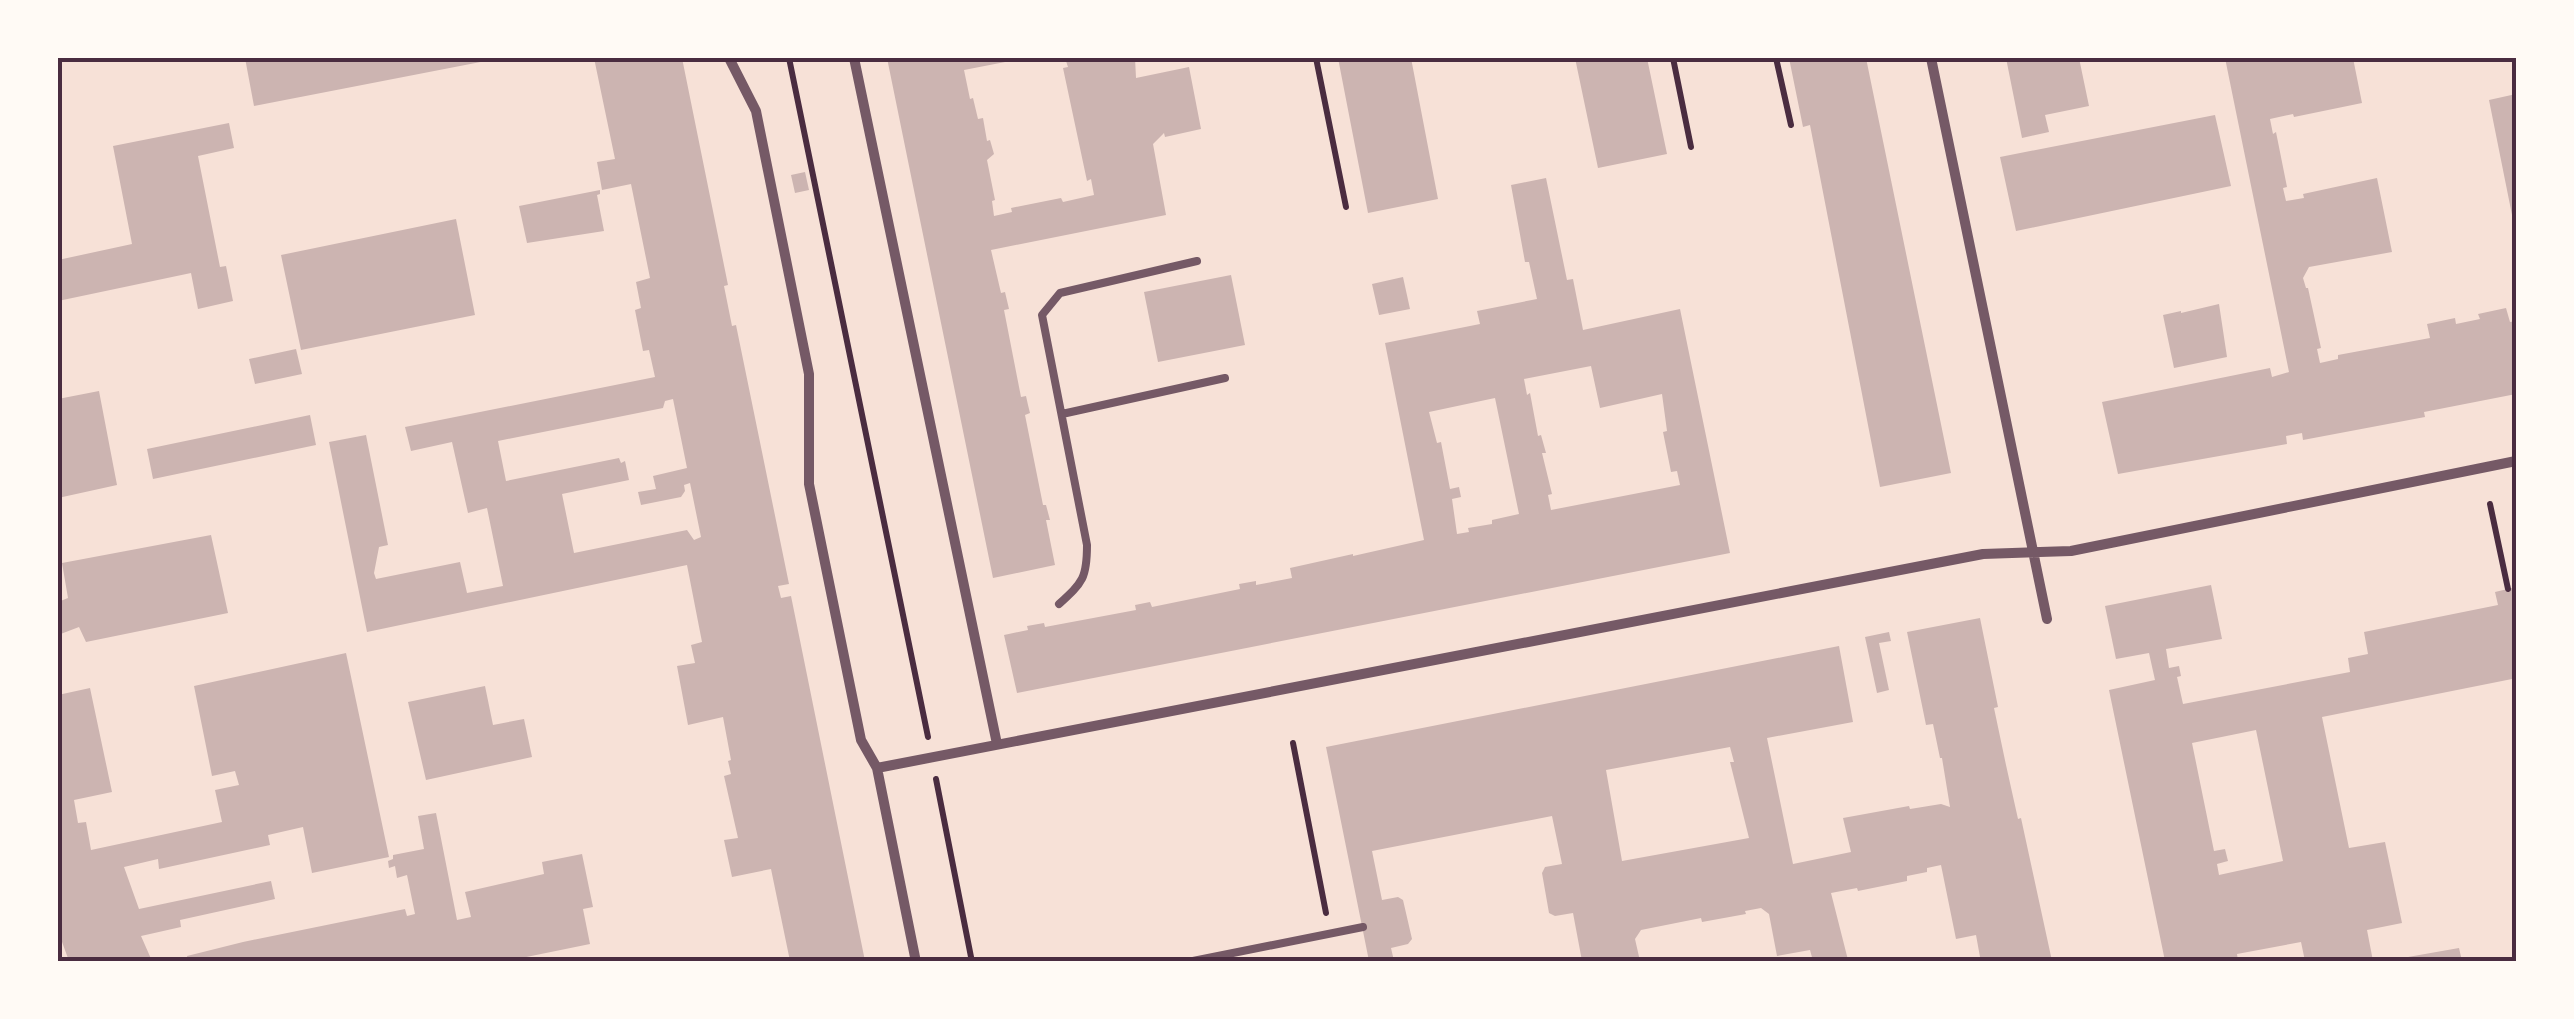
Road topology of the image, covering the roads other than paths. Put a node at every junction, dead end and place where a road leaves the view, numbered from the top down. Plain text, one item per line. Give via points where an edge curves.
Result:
1 (729, 58) edge
2 (854, 58) edge
3 (1931, 58) edge
4 (1197, 262) dead end
5 (1225, 378) dead end
6 (1062, 414) junction
7 (2516, 461) edge
8 (2032, 552) junction
9 (1059, 604) dead end
10 (2047, 619) dead end
11 (997, 744) junction
12 (877, 768) junction
13 (1363, 927) dead end
14 (916, 962) edge
15 (1188, 962) edge

1 - 12 street via 760,130 810,374 809,484 863,746
2 - 11 street
3 - 8 street
4 - 6 lane via 1060,293 1042,315
5 - 6 lane
6 - 9 lane via 1088,545 1087,570
7 - 8 street via 2070,552
8 - 10 street
8 - 11 street via 1983,554
11 - 12 street
12 - 14 street
13 - 15 lane

